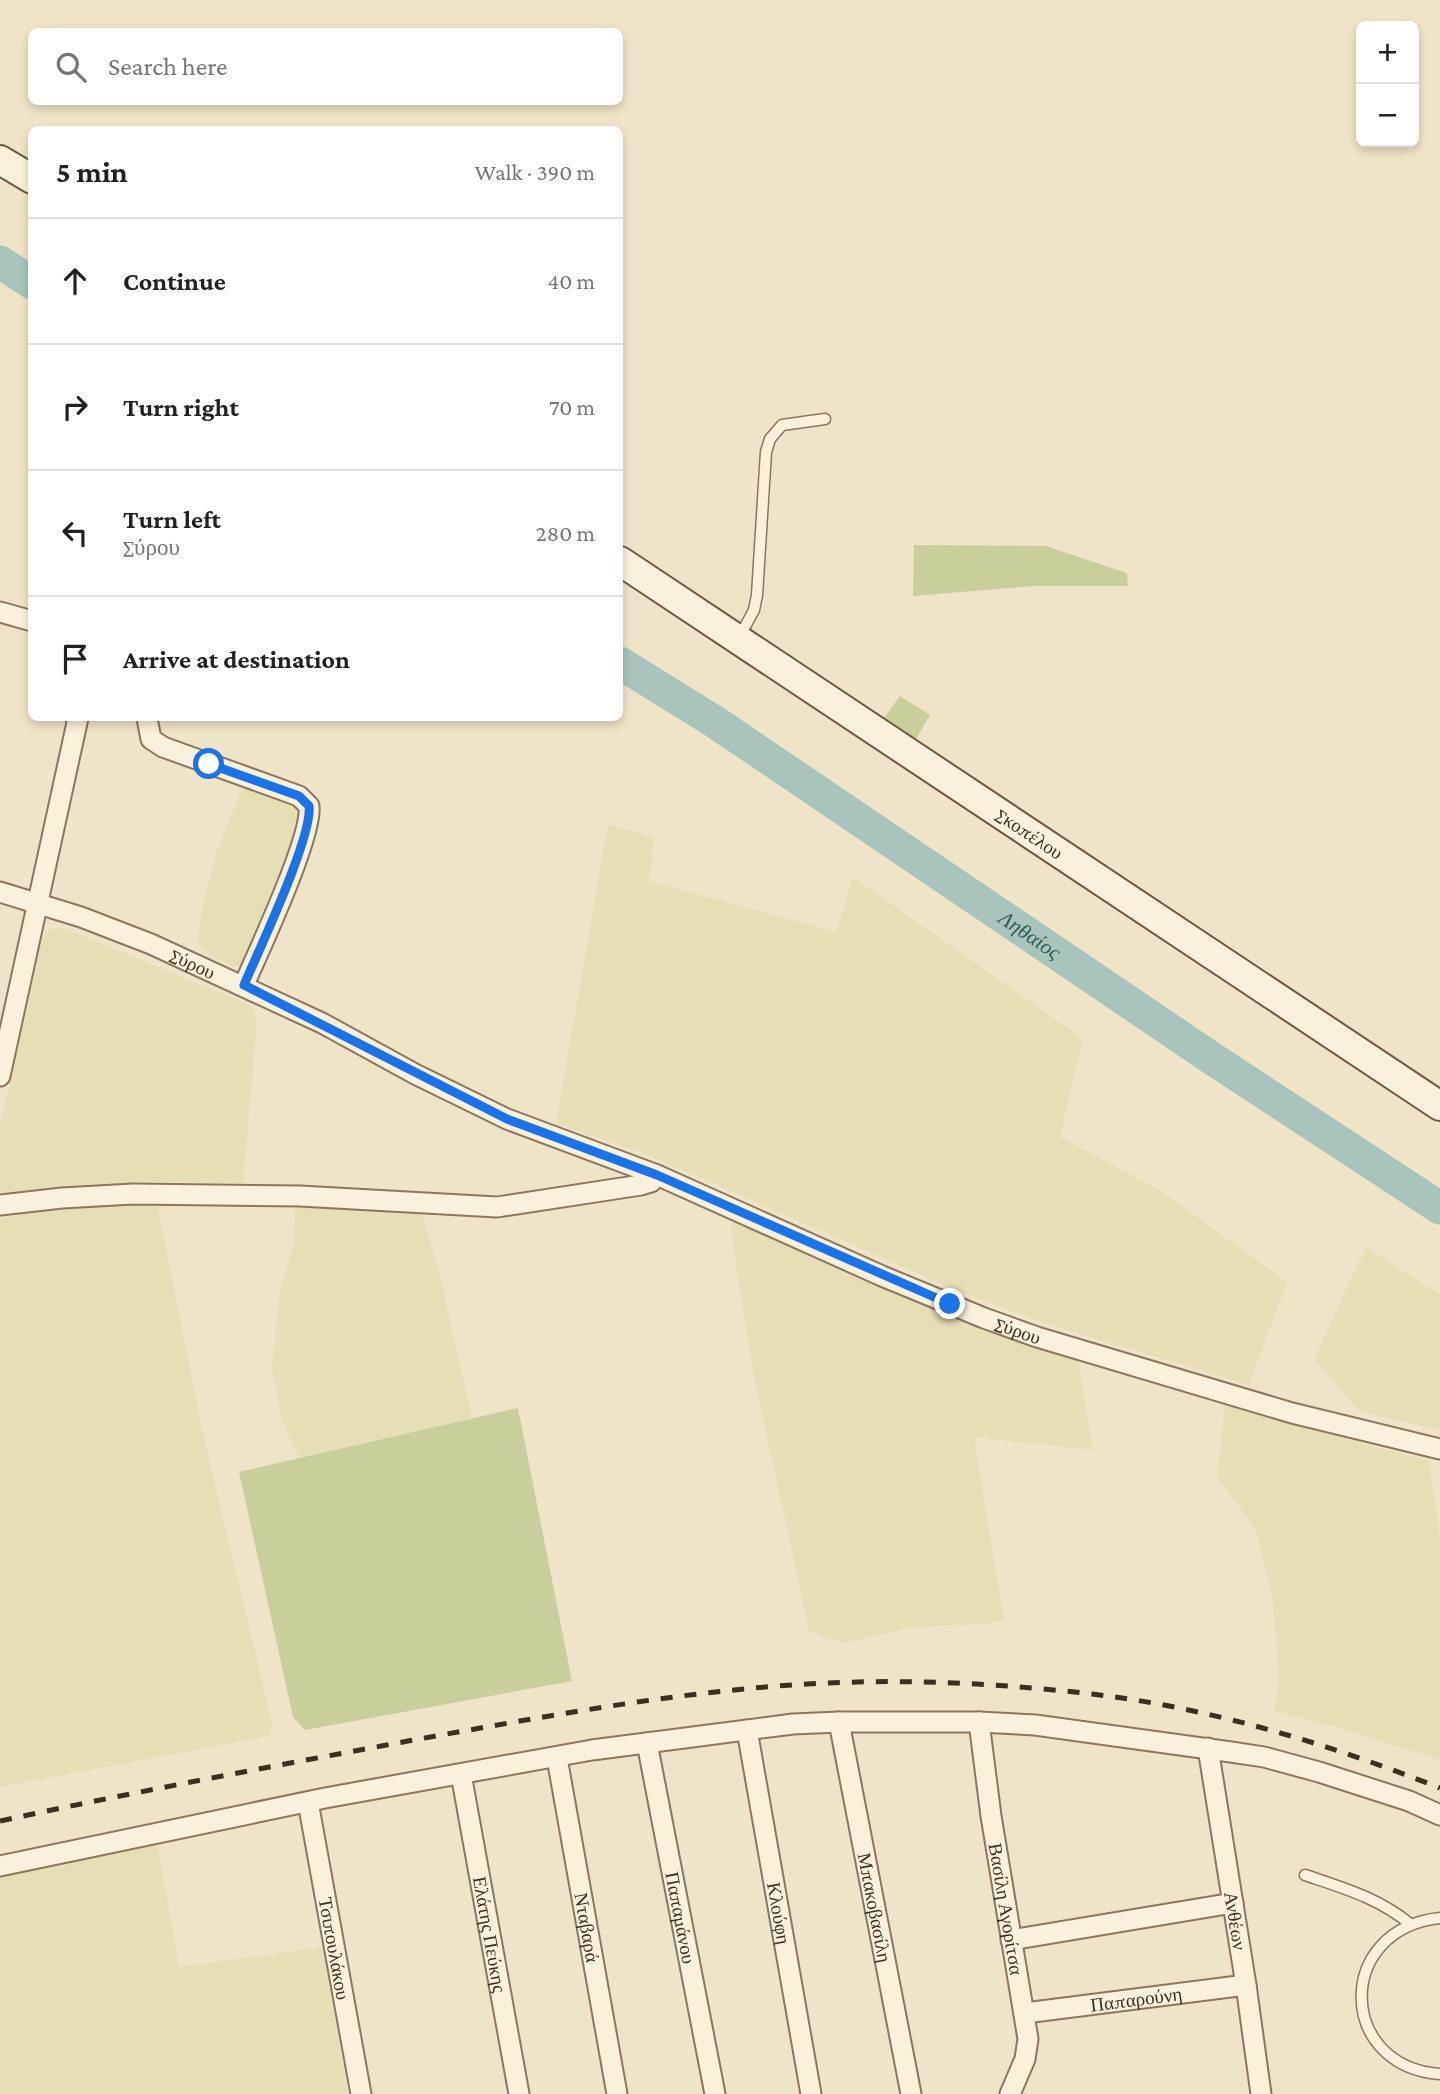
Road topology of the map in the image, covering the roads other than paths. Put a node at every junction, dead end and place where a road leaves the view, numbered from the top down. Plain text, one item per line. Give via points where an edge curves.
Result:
1 (0, 160) edge
2 (28, 177) edge
3 (825, 419) dead end
4 (623, 563) edge
5 (0, 612) edge
6 (28, 620) edge
7 (737, 639) junction
8 (77, 721) edge
9 (148, 721) edge
10 (0, 892) edge
11 (38, 903) junction
12 (244, 985) junction
13 (0, 1076) edge
14 (1440, 1106) edge
15 (657, 1175) junction
16 (0, 1205) edge
17 (1440, 1449) edge
18 (839, 1722) junction
19 (979, 1722) junction
20 (747, 1730) junction
21 (647, 1743) junction
22 (1208, 1748) junction
23 (557, 1758) junction
24 (461, 1774) junction
25 (308, 1802) junction
26 (1440, 1815) edge
27 (0, 1866) edge
28 (1305, 1875) dead end
29 (1233, 1903) junction
30 (1440, 1918) edge
31 (1410, 1924) junction
32 (1012, 1940) junction
33 (1246, 1985) junction
34 (1025, 2012) junction
35 (1440, 2074) edge
36 (361, 2094) edge
37 (519, 2094) edge
38 (617, 2094) edge
39 (715, 2094) edge
40 (811, 2094) edge
41 (911, 2094) edge
42 (1010, 2094) edge
43 (1261, 2094) edge

1 - 2 main road
3 - 7 lane via 782,425 769,439 757,595
4 - 7 main road, Σκοπέλου
5 - 6 street
7 - 14 main road, Σκοπέλου
8 - 11 street
9 - 12 street via 151,739 163,747 299,796 309,806 299,849
10 - 11 street, Σύρου
11 - 12 street, Σύρου via 114,929
11 - 13 street
12 - 15 street, Σύρου via 497,1114
15 - 16 street via 640,1185 496,1206 300,1196 133,1194
15 - 17 street, Σύρου via 984,1318 1292,1413
18 - 19 street
18 - 20 street
18 - 41 street, Μπακοβασίλη
19 - 22 street
19 - 32 street, Βασίλη Αγορίτσα
20 - 21 street
20 - 40 street, Κλούφη
21 - 23 street
21 - 39 street, Παπαμάνου
22 - 26 street via 1320,1772
22 - 29 street, Ανθέων
23 - 24 street
23 - 38 street, Νταβαρά
24 - 25 street
24 - 37 street, Ελάτης Πεύκης
25 - 27 street
25 - 36 street, Τσιπουλάκου
28 - 31 lane via 1374,1899
29 - 32 street
29 - 33 street, Ανθέων
30 - 31 lane
31 - 35 lane via 1392,1933 1375,1952 1364,1974 1361,2000 1366,2024 1378,2046 1397,2062
32 - 34 street, Βασίλη Αγορίτσα
33 - 34 street, Παπαρούνη
33 - 43 street, Ανθέων
34 - 42 street, Βασίλη Αγορίτσα via 1025,2059

